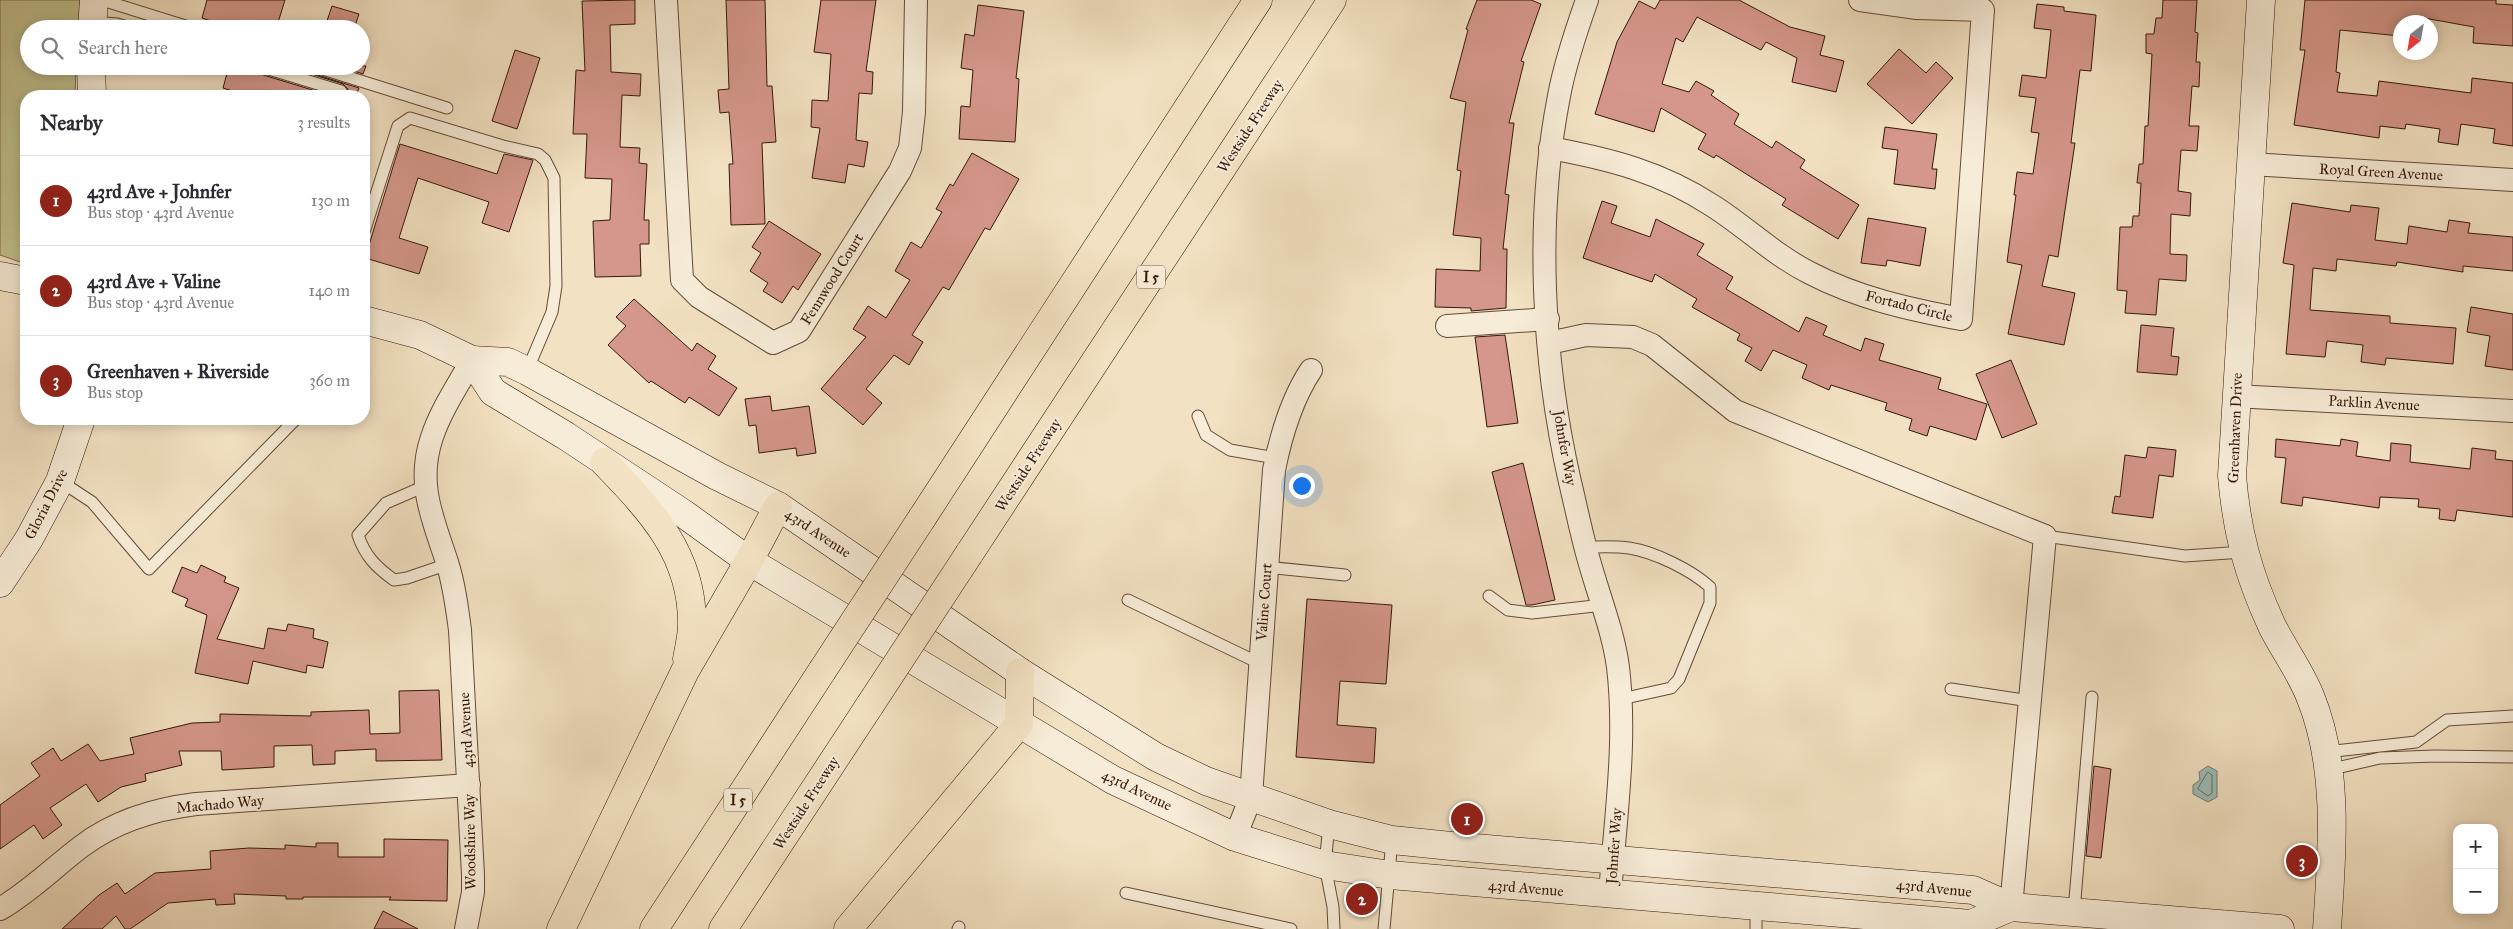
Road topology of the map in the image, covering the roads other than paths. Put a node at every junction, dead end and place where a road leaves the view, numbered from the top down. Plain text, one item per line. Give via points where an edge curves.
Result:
1 (666, 0) edge
2 (916, 0) edge
3 (1258, 0) edge
4 (1332, 0) edge
5 (1587, 0) edge
6 (1860, 0) edge
7 (2261, 0) edge
8 (95, 13) edge
9 (109, 20) edge
10 (139, 20) edge
11 (91, 75) edge
12 (289, 75) edge
13 (342, 75) edge
14 (92, 90) edge
15 (338, 90) edge
16 (447, 108) dead end
17 (1550, 148) junction
18 (2250, 164) junction
19 (2513, 180) edge
20 (370, 209) edge
21 (0, 276) edge
22 (20, 280) edge
23 (1548, 319) junction
24 (370, 322) edge
25 (1447, 326) dead end
26 (1550, 342) junction
27 (472, 360) junction
28 (1311, 370) dead end
29 (527, 371) junction
30 (2236, 396) junction
31 (2513, 411) edge
32 (1198, 416) dead end
33 (79, 425) edge
34 (290, 425) edge
35 (1276, 458) junction
36 (604, 462) junction
37 (60, 481) junction
38 (425, 486) junction
39 (778, 506) junction
40 (2045, 536) junction
41 (1586, 547) junction
42 (2243, 552) junction
43 (749, 561) junction
44 (448, 564) junction
45 (1266, 567) junction
46 (1345, 575) dead end
47 (0, 583) edge
48 (1489, 596) dead end
49 (1128, 600) dead end
50 (1603, 605) junction
51 (1259, 662) junction
52 (685, 672) junction
53 (1020, 672) junction
54 (1951, 689) dead end
55 (2092, 697) dead end
56 (1621, 699) junction
57 (2030, 701) junction
58 (2513, 716) edge
59 (1019, 724) junction
60 (2513, 757) edge
61 (2327, 761) junction
62 (469, 785) junction
63 (1251, 797) junction
64 (1329, 824) junction
65 (1235, 837) junction
66 (1392, 840) junction
67 (1613, 859) junction
68 (1325, 865) junction
69 (1390, 875) junction
70 (1126, 893) dead end
71 (1610, 895) junction
72 (0, 909) edge
73 (2074, 911) junction
74 (1756, 918) edge
75 (2009, 918) edge
76 (466, 929) edge
77 (561, 929) edge
78 (654, 929) edge
79 (723, 929) edge
80 (848, 929) edge
81 (1291, 929) edge
82 (1334, 929) edge
83 (1384, 929) edge
84 (2280, 929) edge
85 (2327, 929) edge

1 - 2 street, Fennwood Court via 682,280 699,297 773,343 800,331 900,171 910,148 914,112
3 - 78 highway, I 5, bridge
4 - 79 highway, Westside Freeway / I 5, bridge
5 - 17 street, Johnfer Way via 1559,95
6 - 17 street, Fortado Circle via 1917,8 1983,10 1961,319 1882,303 1845,290 1774,252 1714,206 1684,188 1647,171 1608,159
7 - 18 main road, Greenhaven Drive
8 - 9 lane
8 - 10 lane
11 - 14 main road
12 - 15 lane
13 - 16 lane
17 - 23 street, Johnfer Way via 1545,238
18 - 19 street, Royal Green Avenue
18 - 30 main road, Greenhaven Drive
20 - 29 lane via 398,126 410,118 538,154 545,160 554,178 556,286 552,312
21 - 22 main road
23 - 25 street
23 - 26 street, Johnfer Way
24 - 27 main road, 43rd Avenue via 420,335
26 - 40 street via 1586,335 1633,337 1652,345 1735,411
26 - 41 street, Johnfer Way via 1569,479
27 - 29 main road, 43rd Avenue via 508,362
27 - 36 main road, 43rd Avenue via 493,392
27 - 38 street, 43rd Avenue via 440,416 431,439
28 - 35 street, Valine Court via 1291,408
29 - 39 main road, 43rd Avenue
30 - 31 street, Parklin Avenue
30 - 42 main road, Greenhaven Drive via 2232,476
32 - 35 lane via 1206,435 1230,450
33 - 37 main road, Gloria Drive
34 - 37 lane via 149,569 92,502
35 - 45 street, Valine Court
36 - 43 main road, 43rd Avenue
36 - 52 highway via 668,534 686,578 692,625
37 - 47 main road, Gloria Drive via 29,540
38 - 44 street, 43rd Avenue via 429,509
38 - 44 lane via 386,503 358,535 363,549 376,567 394,580
39 - 43 highway
39 - 53 main road, 43rd Avenue
40 - 42 lane via 2185,556
40 - 57 street
41 - 50 street, Johnfer Way
41 - 56 lane via 1641,551 1695,574 1710,588 1710,603 1679,679 1671,688
42 - 61 main road, Greenhaven Drive via 2273,628 2310,697
43 - 52 highway
43 - 59 main road, 43rd Avenue
44 - 62 street, 43rd Avenue via 460,630
45 - 46 lane
45 - 51 street, Valine Court
48 - 50 lane via 1508,610 1532,613
49 - 51 lane
50 - 56 street, Johnfer Way via 1617,664
51 - 63 street, Valine Court
52 - 77 highway
53 - 59 highway
53 - 63 main road, 43rd Avenue via 1156,757 1206,781
54 - 57 lane
55 - 73 lane
56 - 67 street, Johnfer Way via 1623,742
57 - 75 street
58 - 61 lane via 2448,720 2416,742
59 - 65 main road, 43rd Avenue via 1114,780
59 - 80 highway
60 - 61 lane via 2435,756
61 - 85 main road, Greenhaven Drive via 2333,837
62 - 72 street, Machado Way via 173,807 140,816 83,845 48,876
62 - 76 street, Woodshire Way via 473,875
63 - 64 main road, 43rd Avenue
63 - 65 street, Valine Court
64 - 66 main road, 43rd Avenue
64 - 68 lane
65 - 68 main road, 43rd Avenue
66 - 67 main road, 43rd Avenue
66 - 69 lane
67 - 71 street, Johnfer Way
67 - 75 main road, 43rd Avenue via 1973,890
68 - 69 main road, 43rd Avenue
68 - 82 lane
69 - 71 main road, 43rd Avenue
69 - 83 lane
70 - 81 lane
71 - 74 main road, 43rd Avenue
73 - 75 main road
73 - 84 main road
74 - 75 main road, 43rd Avenue via 1971,924

